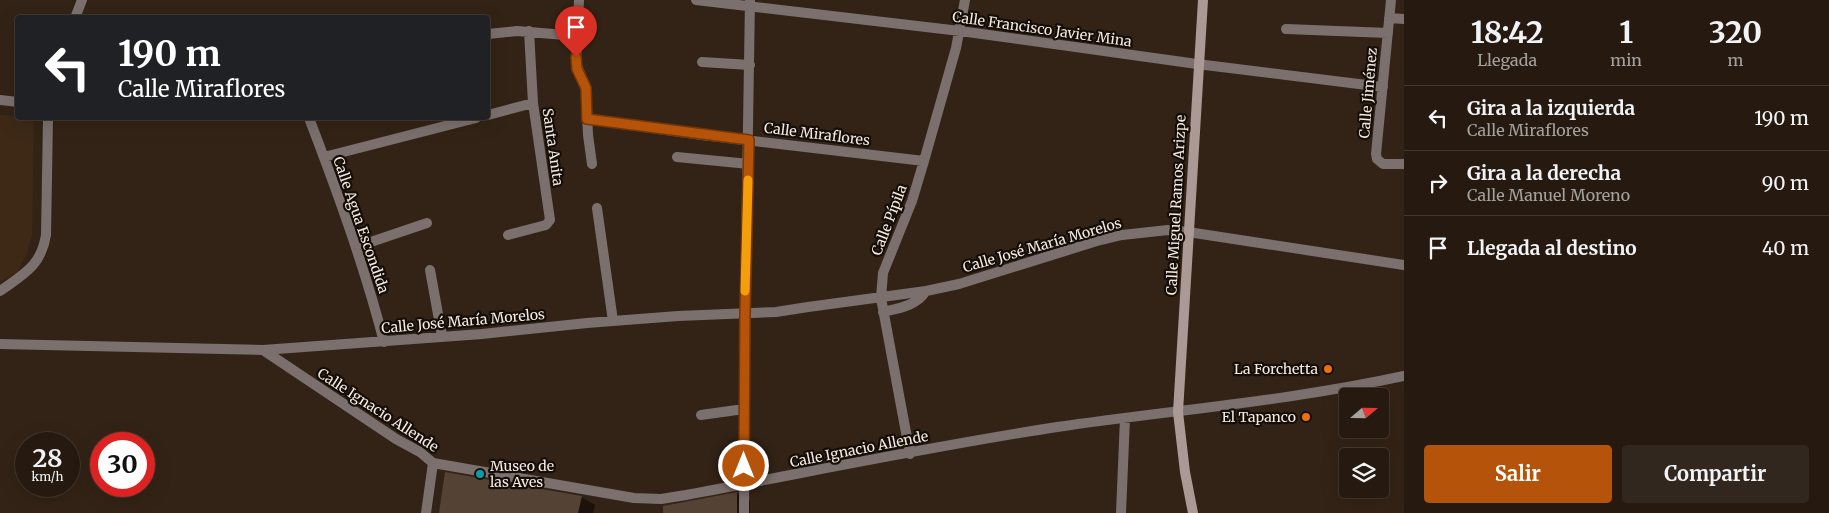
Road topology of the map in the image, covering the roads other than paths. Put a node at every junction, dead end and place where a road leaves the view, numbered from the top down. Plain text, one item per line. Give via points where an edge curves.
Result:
1 (82, 0) edge
2 (579, 0) edge
3 (696, 0) edge
4 (966, 0) edge
5 (1202, 0) edge
6 (1391, 0) edge
7 (750, 3) edge
8 (77, 15) edge
9 (1389, 18) junction
10 (1404, 19) edge
11 (1286, 29) dead end
12 (529, 31) junction
13 (960, 31) junction
14 (1388, 33) junction
15 (490, 34) edge
16 (577, 36) junction
17 (702, 62) dead end
18 (1198, 64) junction
19 (750, 65) junction
20 (1383, 87) junction
21 (0, 100) edge
22 (15, 102) edge
23 (533, 103) junction
24 (490, 114) edge
25 (587, 119) junction
26 (48, 120) edge
27 (310, 120) edge
28 (468, 120) edge
29 (749, 140) junction
30 (324, 156) junction
31 (677, 158) dead end
32 (924, 161) junction
33 (592, 164) dead end
34 (749, 164) junction
35 (1404, 164) edge
36 (597, 208) dead end
37 (427, 222) dead end
38 (1188, 232) junction
39 (508, 235) dead end
40 (356, 247) junction
41 (1404, 265) edge
42 (430, 270) dead end
43 (0, 290) edge
44 (926, 291) junction
45 (880, 298) junction
46 (883, 312) junction
47 (745, 314) junction
48 (613, 321) junction
49 (442, 336) junction
50 (384, 342) junction
51 (0, 344) edge
52 (263, 350) junction
53 (1404, 376) edge
54 (744, 409) junction
55 (1178, 412) junction
56 (701, 415) dead end
57 (1125, 418) junction
58 (910, 454) junction
59 (433, 463) junction
60 (744, 484) junction
61 (426, 513) edge
62 (744, 513) edge
63 (1121, 513) edge
64 (1194, 513) edge

1 - 8 street
2 - 16 street
3 - 7 street, Calle Francisco Javier Mina
4 - 13 street, Calle Pípila
5 - 18 street, Calle Miguel Ramos Arizpe
6 - 9 street, Calle Jiménez
7 - 13 street, Calle Francisco Javier Mina
7 - 19 street
9 - 10 street
9 - 14 street, Calle Jiménez
11 - 14 street
12 - 15 street
12 - 16 street
12 - 23 street, Santa Anita
13 - 18 street, Calle Francisco Javier Mina
13 - 32 street, Calle Pípila
14 - 20 street, Calle Jiménez
16 - 25 street via 576,63 586,88
17 - 19 street
18 - 20 street, Calle Francisco Javier Mina
18 - 38 street, Calle Miguel Ramos Arizpe
19 - 29 street
20 - 35 street, Calle Jiménez via 1376,154 1384,164
21 - 22 street
23 - 24 street
23 - 39 street, Santa Anita via 550,220 546,225
25 - 29 street, Calle Miraflores
25 - 33 street
26 - 43 street via 44,247 28,271
27 - 30 street, Calle Agua Escondida
28 - 30 street
29 - 32 street, Calle Miraflores
29 - 34 street
30 - 40 street, Calle Agua Escondida
31 - 34 street
32 - 45 street, Calle Pípila via 883,273
34 - 47 street
36 - 48 street
37 - 40 street
38 - 41 street, Calle José María Morelos
38 - 44 street, Calle José María Morelos via 1168,230 1122,235
38 - 55 street, Calle Miguel Ramos Arizpe
40 - 50 street, Calle Agua Escondida
42 - 49 street
44 - 45 street, Calle José María Morelos
44 - 46 street, Calle José María Morelos via 921,300
45 - 46 street, Calle Pípila
45 - 47 street, Calle José María Morelos
46 - 58 street, Calle Pípila
47 - 48 street, Calle José María Morelos
47 - 54 street
48 - 49 street, Calle José María Morelos
49 - 50 street, Calle José María Morelos
50 - 52 street, Calle José María Morelos
51 - 52 street, Calle José María Morelos
52 - 59 street, Calle Ignacio Allende
53 - 55 street, Calle Ignacio Allende via 1307,395
54 - 56 street
54 - 60 street
55 - 57 street, Calle Ignacio Allende
55 - 64 street, Calle Miguel Ramos Arizpe
57 - 58 street, Calle Ignacio Allende
57 - 63 street
58 - 60 street, Calle Ignacio Allende
59 - 60 street, Calle Ignacio Allende via 634,498 673,498
59 - 61 street
60 - 62 street

